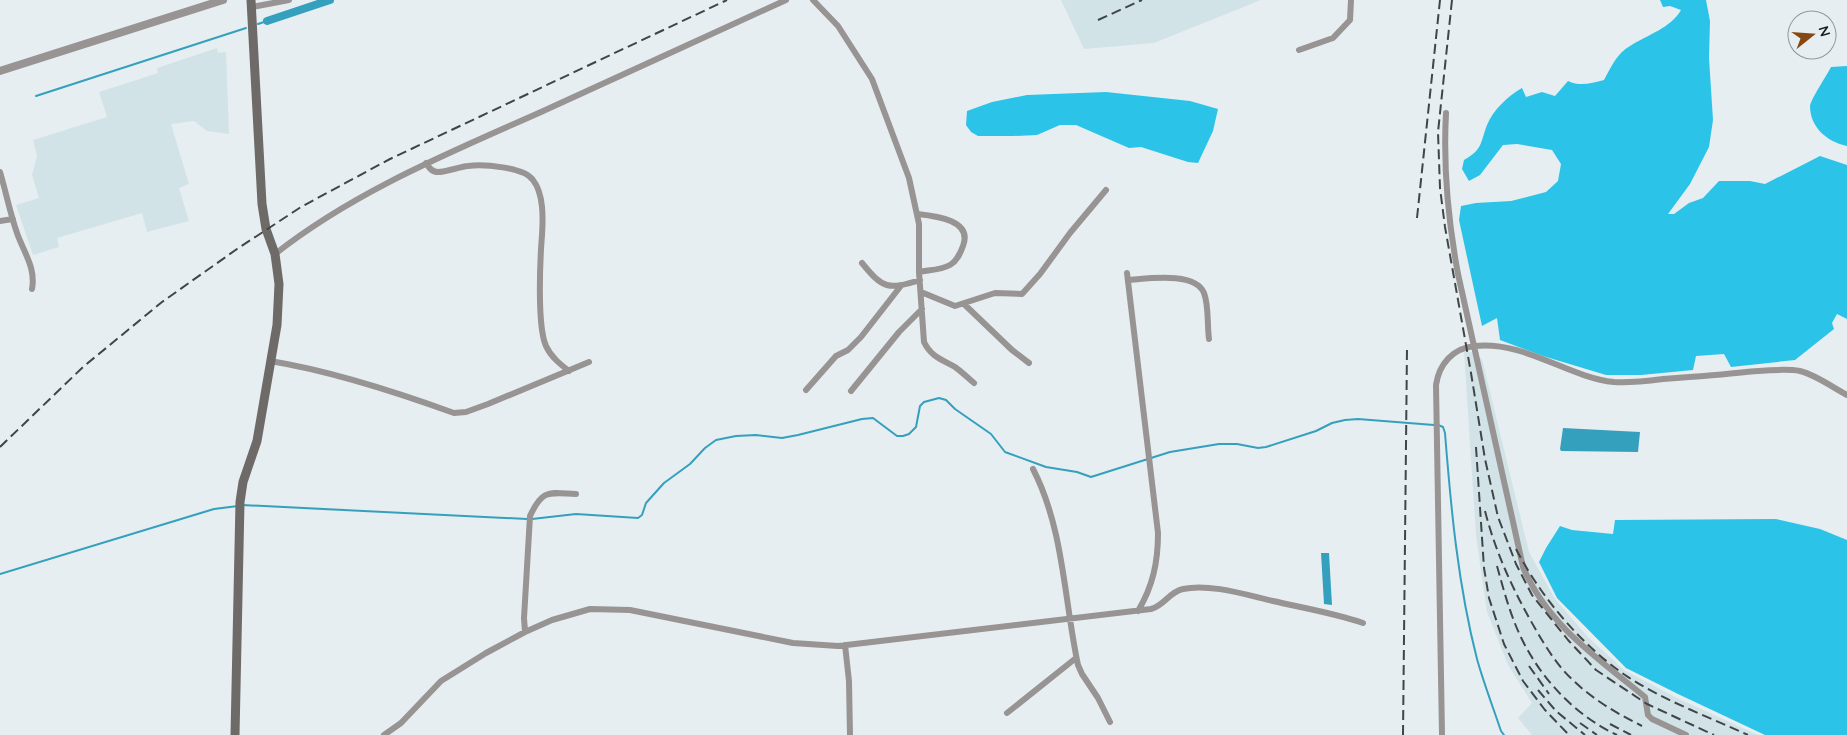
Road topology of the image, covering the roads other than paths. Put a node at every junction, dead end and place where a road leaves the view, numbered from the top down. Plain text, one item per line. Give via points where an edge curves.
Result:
1 (223, 0) edge
2 (289, 0) edge
3 (786, 0) edge
4 (813, 0) edge
5 (1351, 0) edge
6 (252, 4) edge
7 (1299, 50) dead end
8 (0, 71) edge
9 (1446, 113) dead end
10 (426, 164) junction
11 (0, 172) edge
12 (1106, 190) dead end
13 (917, 214) junction
14 (13, 219) junction
15 (0, 221) edge
16 (275, 254) junction
17 (862, 263) dead end
18 (919, 272) junction
19 (920, 280) junction
20 (900, 286) junction
21 (32, 290) dead end
22 (921, 292) junction
23 (964, 304) junction
24 (922, 309) junction
25 (1209, 339) dead end
26 (1475, 346) junction
27 (270, 361) junction
28 (589, 362) dead end
29 (1029, 363) dead end
30 (569, 371) junction
31 (974, 383) dead end
32 (806, 390) dead end
33 (851, 392) dead end
34 (1847, 395) edge
35 (1032, 469) dead end
36 (576, 494) dead end
37 (1138, 611) junction
38 (1070, 619) junction
39 (1363, 623) dead end
40 (525, 632) junction
41 (845, 645) junction
42 (1076, 658) junction
43 (1007, 713) dead end
44 (1110, 722) dead end
45 (235, 735) edge
46 (384, 735) edge
47 (850, 735) edge
48 (1442, 735) edge
49 (1686, 735) edge

1 - 8 street
2 - 6 street
3 - 10 street
4 - 13 street via 838,26 872,79 909,178
5 - 7 street via 1350,20 1333,38
6 - 16 main road via 262,204
9 - 26 street via 1445,158 1450,226
10 - 16 street via 324,218
10 - 30 street via 438,172 471,165 500,168 524,172 534,180 542,216 541,308 544,338 554,357
11 - 14 street
12 - 23 street via 1022,294 995,294
13 - 18 street
13 - 18 street via 957,224 966,239 957,259 951,264
14 - 15 street
14 - 21 street via 30,262 34,279
16 - 27 main road via 279,284 277,325
17 - 20 street via 882,283 889,287
18 - 19 street
19 - 20 street
19 - 22 street
20 - 32 street via 861,337 836,356
22 - 23 street via 955,306
22 - 24 street
23 - 29 street
24 - 31 street via 924,342 928,349
24 - 33 street via 899,332
25 - 37 street via 1206,304 1203,291 1197,284 1177,278 1127,277 1158,533 1158,556 1147,595
26 - 34 street via 1520,351 1612,382 1791,370 1808,374
26 - 48 street via 1453,354 1441,367 1436,385
26 - 49 street via 1521,559 1529,581 1563,627 1585,650 1645,697 1648,715 1652,719
27 - 30 street via 319,371 454,414 488,404
27 - 45 main road via 257,441 243,482 240,505
28 - 30 street
35 - 38 street via 1056,539
36 - 40 street via 546,493 534,506 530,519
37 - 38 street
37 - 39 street via 1160,606 1169,595 1184,588 1222,589
38 - 41 street
38 - 42 street
40 - 41 street via 590,609 630,610 793,643
40 - 46 street via 441,681 401,723
41 - 47 street
42 - 43 street
42 - 44 street

